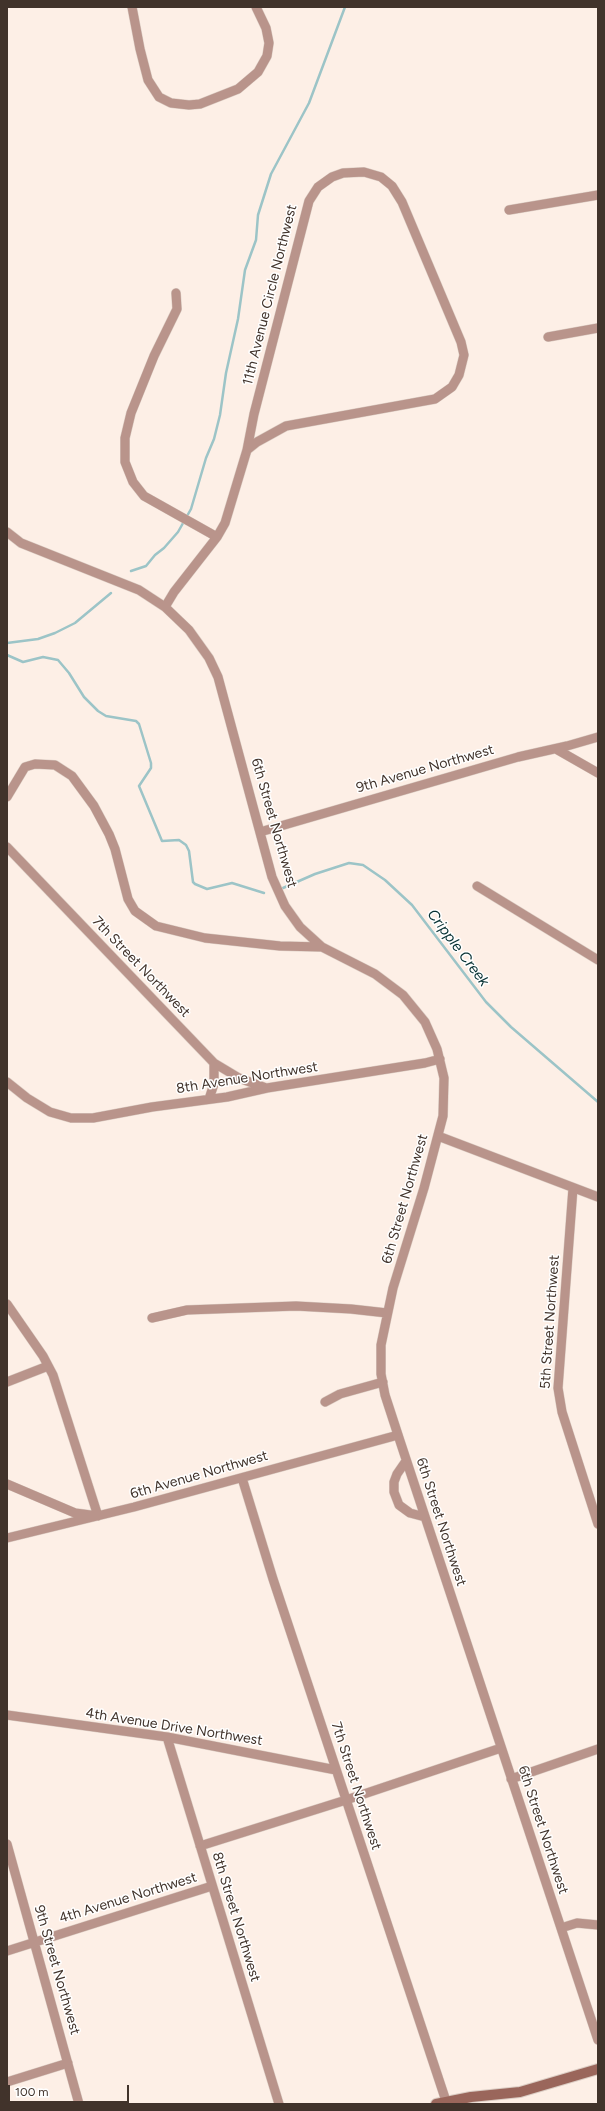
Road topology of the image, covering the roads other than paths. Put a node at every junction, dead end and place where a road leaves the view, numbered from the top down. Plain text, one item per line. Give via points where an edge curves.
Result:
1 (132, 7) edge
2 (256, 7) edge
3 (598, 195) edge
4 (509, 210) dead end
5 (176, 293) dead end
6 (598, 328) edge
7 (548, 337) dead end
8 (248, 450) junction
9 (7, 532) edge
10 (217, 537) junction
11 (165, 607) junction
12 (598, 737) edge
13 (556, 749) junction
14 (598, 773) edge
15 (7, 797) edge
16 (260, 832) junction
17 (7, 847) edge
18 (477, 886) dead end
19 (322, 947) junction
20 (598, 960) edge
21 (440, 1059) junction
22 (214, 1063) junction
23 (7, 1082) edge
24 (267, 1088) junction
25 (209, 1099) junction
26 (438, 1136) junction
27 (572, 1188) junction
28 (598, 1197) edge
29 (7, 1304) edge
30 (387, 1313) junction
31 (152, 1318) dead end
32 (48, 1366) junction
33 (7, 1382) edge
34 (383, 1382) junction
35 (325, 1402) dead end
36 (398, 1435) junction
37 (406, 1461) junction
38 (242, 1478) junction
39 (7, 1484) edge
40 (98, 1516) junction
41 (425, 1517) junction
42 (598, 1524) edge
43 (7, 1538) edge
44 (7, 1715) edge
45 (167, 1737) junction
46 (501, 1748) junction
47 (598, 1750) edge
48 (336, 1770) junction
49 (511, 1779) junction
50 (346, 1800) junction
51 (7, 1844) edge
52 (200, 1846) junction
53 (212, 1886) junction
54 (598, 1925) edge
55 (561, 1928) junction
56 (35, 1943) junction
57 (7, 1951) edge
58 (598, 2040) edge
59 (68, 2063) junction
60 (598, 2069) edge
61 (7, 2082) edge
62 (441, 2103) edge
63 (79, 2104) edge
64 (279, 2104) edge

1 - 2 street via 142,61 150,84 160,96 171,103 189,105 200,104 238,89 258,72 267,56 269,43 266,28
3 - 4 street
5 - 10 street via 177,309 154,356 131,413 125,438 125,462 133,482 144,496
6 - 7 street
8 - 8 street, 11th Avenue Circle Northwest via 254,414 309,201 318,187 338,175 364,172 381,177 392,186 402,202 461,342 464,355 460,375 452,387 435,399 286,426 267,435
8 - 10 street, 11th Avenue Circle Northwest via 226,520
9 - 11 street, 6th Street Northwest via 21,544 139,590
10 - 11 street, 11th Avenue Circle Northwest
11 - 16 street, 6th Street Northwest via 197,641 218,677
12 - 13 street, 9th Avenue Northwest
13 - 14 street
13 - 16 street, 9th Avenue Northwest via 518,757
15 - 19 street via 25,767 35,764 55,765 72,776 94,806 109,834 128,899 135,911 156,926 205,938 280,946
16 - 19 street, 6th Street Northwest via 272,877 285,906 300,927
17 - 22 street, 7th Street Northwest
18 - 20 street
19 - 21 street, 6th Street Northwest via 375,974 403,995 425,1022
21 - 24 street, 8th Avenue Northwest
21 - 26 street, 6th Street Northwest via 444,1097
22 - 24 street, 7th Street Northwest via 239,1078
22 - 25 street via 214,1084
23 - 25 street, 8th Avenue Northwest via 40,1107 58,1115 76,1118 94,1118
24 - 25 street, 8th Avenue Northwest
26 - 27 street
26 - 30 street, 6th Street Northwest
27 - 28 street
27 - 42 street, 5th Street Northwest via 558,1388 562,1412
29 - 32 street
30 - 31 street via 296,1306 187,1310
30 - 34 street, 6th Street Northwest via 381,1345
32 - 33 street
32 - 40 street
34 - 35 street via 340,1394
34 - 36 street, 6th Street Northwest
36 - 37 street, 6th Street Northwest
36 - 38 street, 6th Avenue Northwest
37 - 41 street, 6th Street Northwest
37 - 41 street via 397,1474 394,1492 399,1505 410,1513
38 - 40 street, 6th Avenue Northwest
38 - 48 street, 7th Street Northwest
39 - 40 street via 75,1513
40 - 43 street, 6th Avenue Northwest
41 - 46 street, 6th Street Northwest
44 - 45 street, 4th Avenue Drive Northwest
45 - 48 street, 4th Avenue Drive Northwest
45 - 52 street, 8th Street Northwest
46 - 49 street, 6th Street Northwest
46 - 50 street
47 - 49 street
48 - 50 street, 7th Street Northwest
49 - 55 street, 6th Street Northwest
50 - 52 street
50 - 62 street, 7th Street Northwest
51 - 56 street, 9th Street Northwest
52 - 53 street, 8th Street Northwest
53 - 56 street, 4th Avenue Northwest
53 - 64 street, 8th Street Northwest
54 - 55 street via 577,1923
55 - 58 street, 6th Street Northwest
56 - 57 street, 4th Avenue Northwest
56 - 59 street, 9th Street Northwest
59 - 61 street
59 - 63 street, 9th Street Northwest
60 - 62 main road via 520,2092

